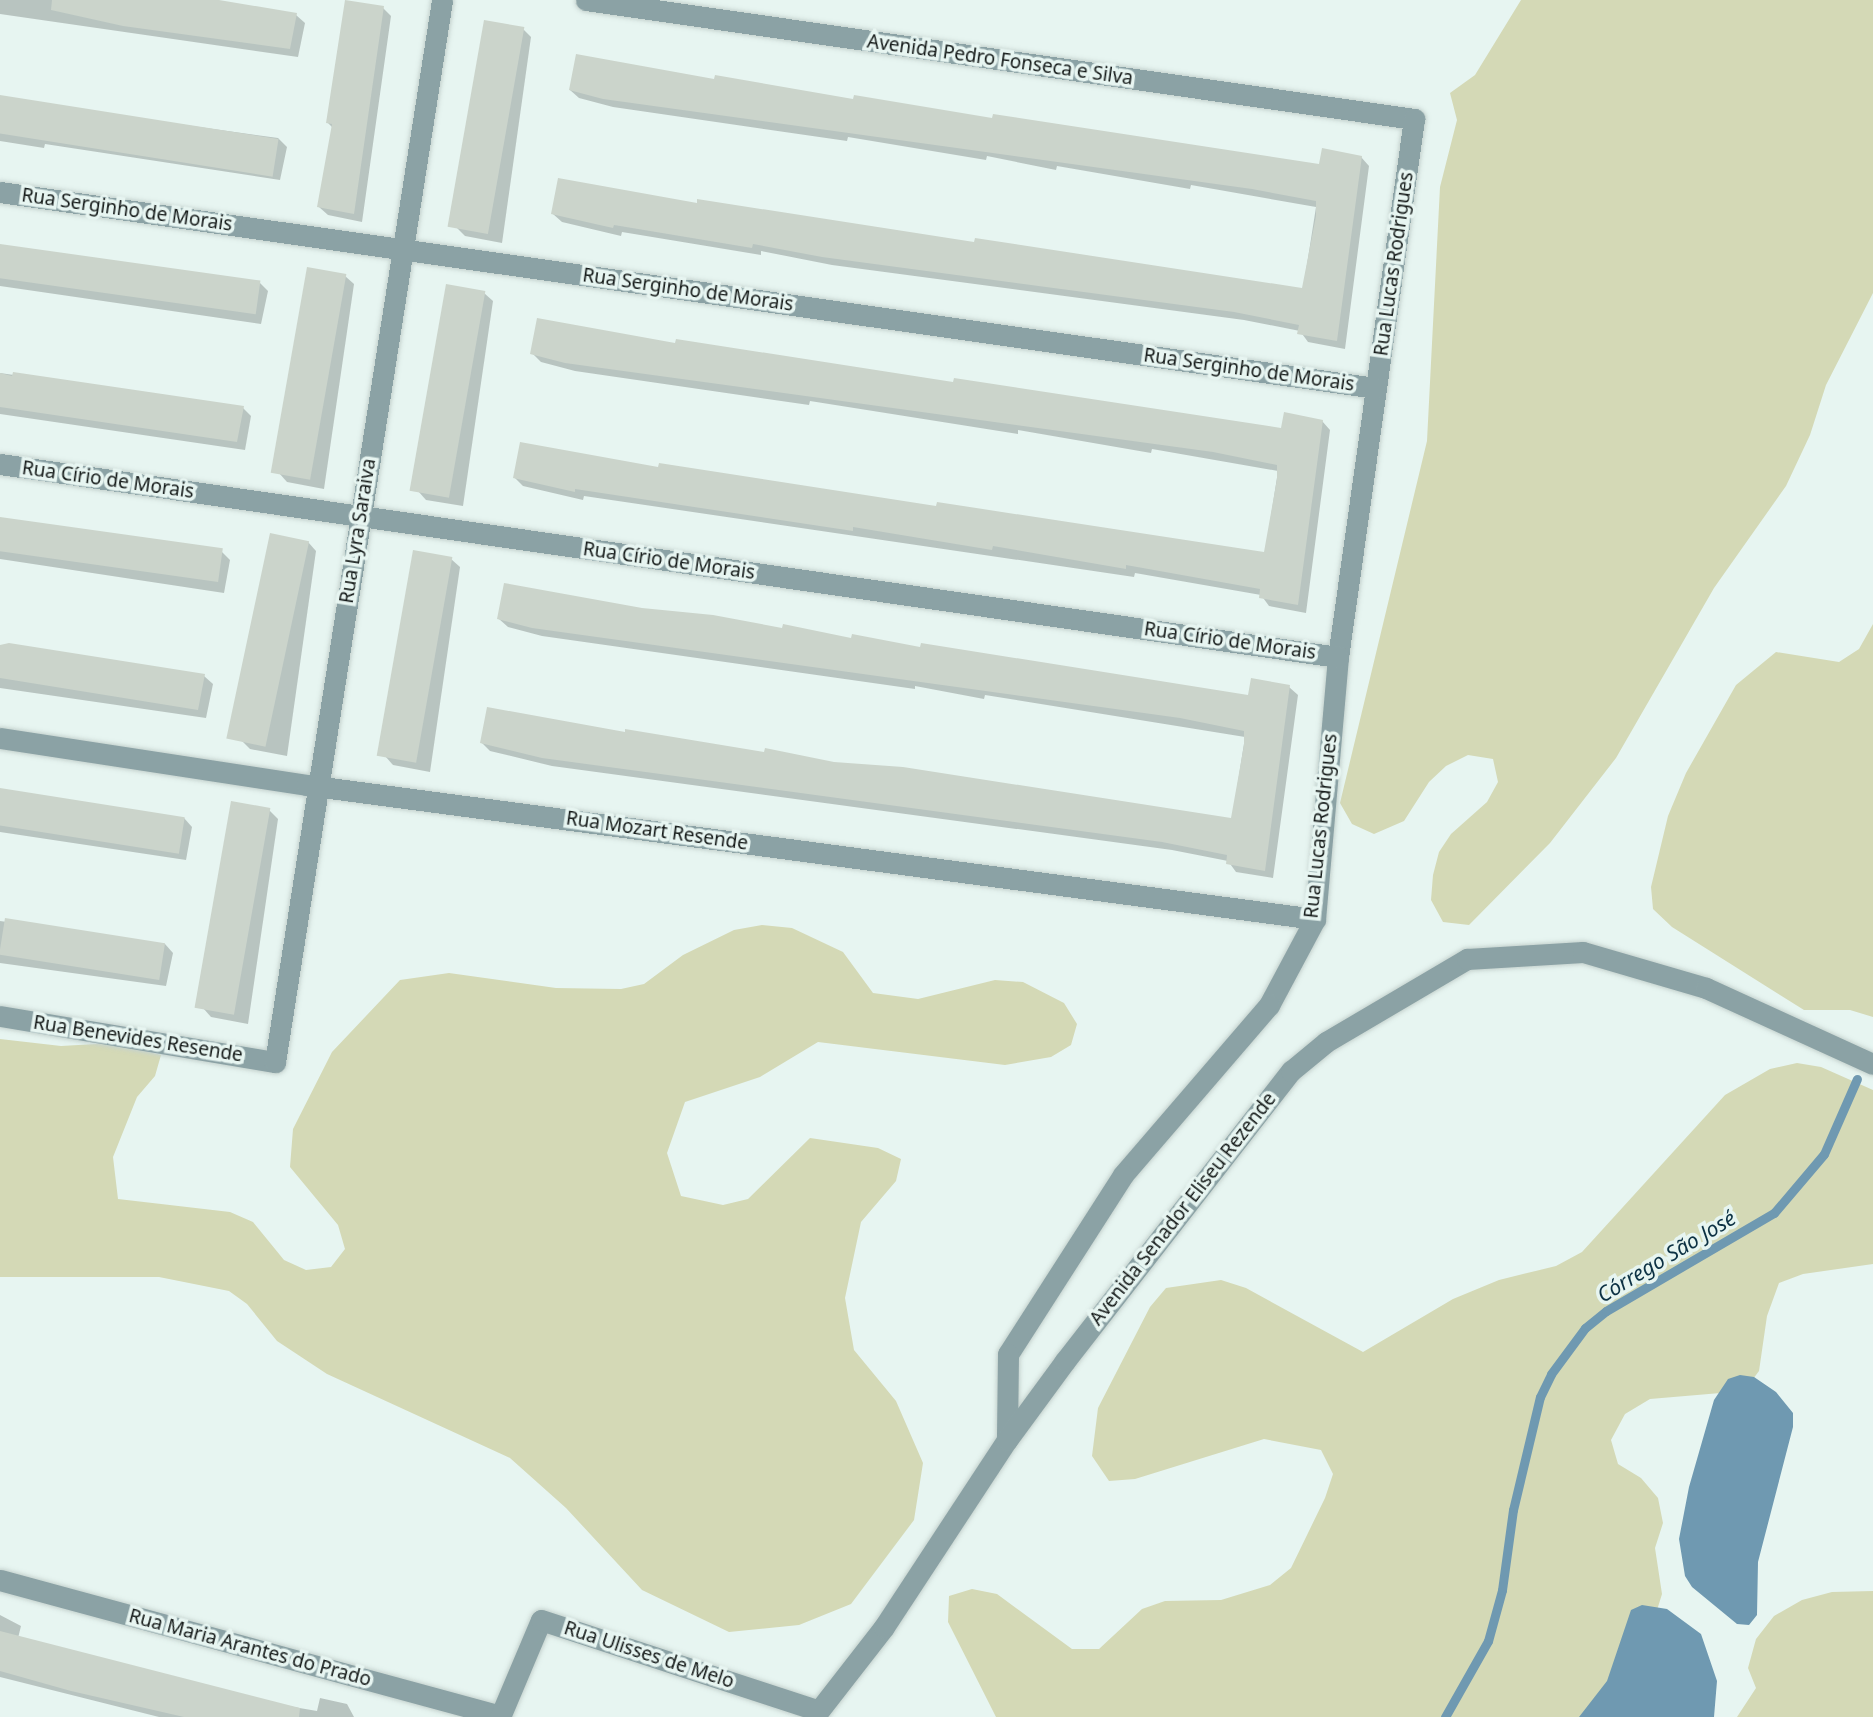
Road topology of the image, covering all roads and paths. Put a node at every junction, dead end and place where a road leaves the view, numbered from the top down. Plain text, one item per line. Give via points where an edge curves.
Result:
1 (442, 0) edge
2 (586, 0) edge
3 (1414, 119) joint
4 (0, 192) edge
5 (403, 249) junction
6 (1376, 388) junction
7 (0, 464) edge
8 (361, 516) junction
9 (1338, 657) junction
10 (0, 737) edge
11 (318, 786) junction
12 (1315, 919) junction
13 (0, 1016) edge
14 (275, 1062) joint
15 (1873, 1064) edge
16 (1007, 1440) junction
17 (0, 1580) edge
18 (815, 1714) edge
19 (501, 1716) edge

1 - 5 street, Rua Lyra Saraiva
2 - 3 street, Avenida Pedro Fonseca e Silva
3 - 6 street, Rua Lucas Rodrigues
4 - 5 street, Rua Serginho de Morais
5 - 6 street, Rua Serginho de Morais
5 - 8 street, Rua Lyra Saraiva
6 - 9 street, Rua Lucas Rodrigues
7 - 8 street, Rua Círio de Morais
8 - 9 street, Rua Círio de Morais
8 - 11 street, Rua Lyra Saraiva
9 - 12 street, Rua Lucas Rodrigues
10 - 11 street, Rua Mozart Resende
11 - 12 street, Rua Mozart Resende
11 - 14 street, Rua Lyra Saraiva
12 - 16 street, Rua Lucas Rodrigues via 1269,1005 1123,1175 1008,1354
13 - 14 street, Rua Benevides Resende
15 - 16 street, Avenida Senador Eliseu Rezende via 1706,988 1583,952 1467,959 1326,1042 1291,1071
16 - 18 street, Avenida Senador Eliseu Rezende via 884,1627
17 - 19 street, Rua Maria Arantes do Prado
18 - 19 street, Rua Ulisses de Melo via 541,1620

